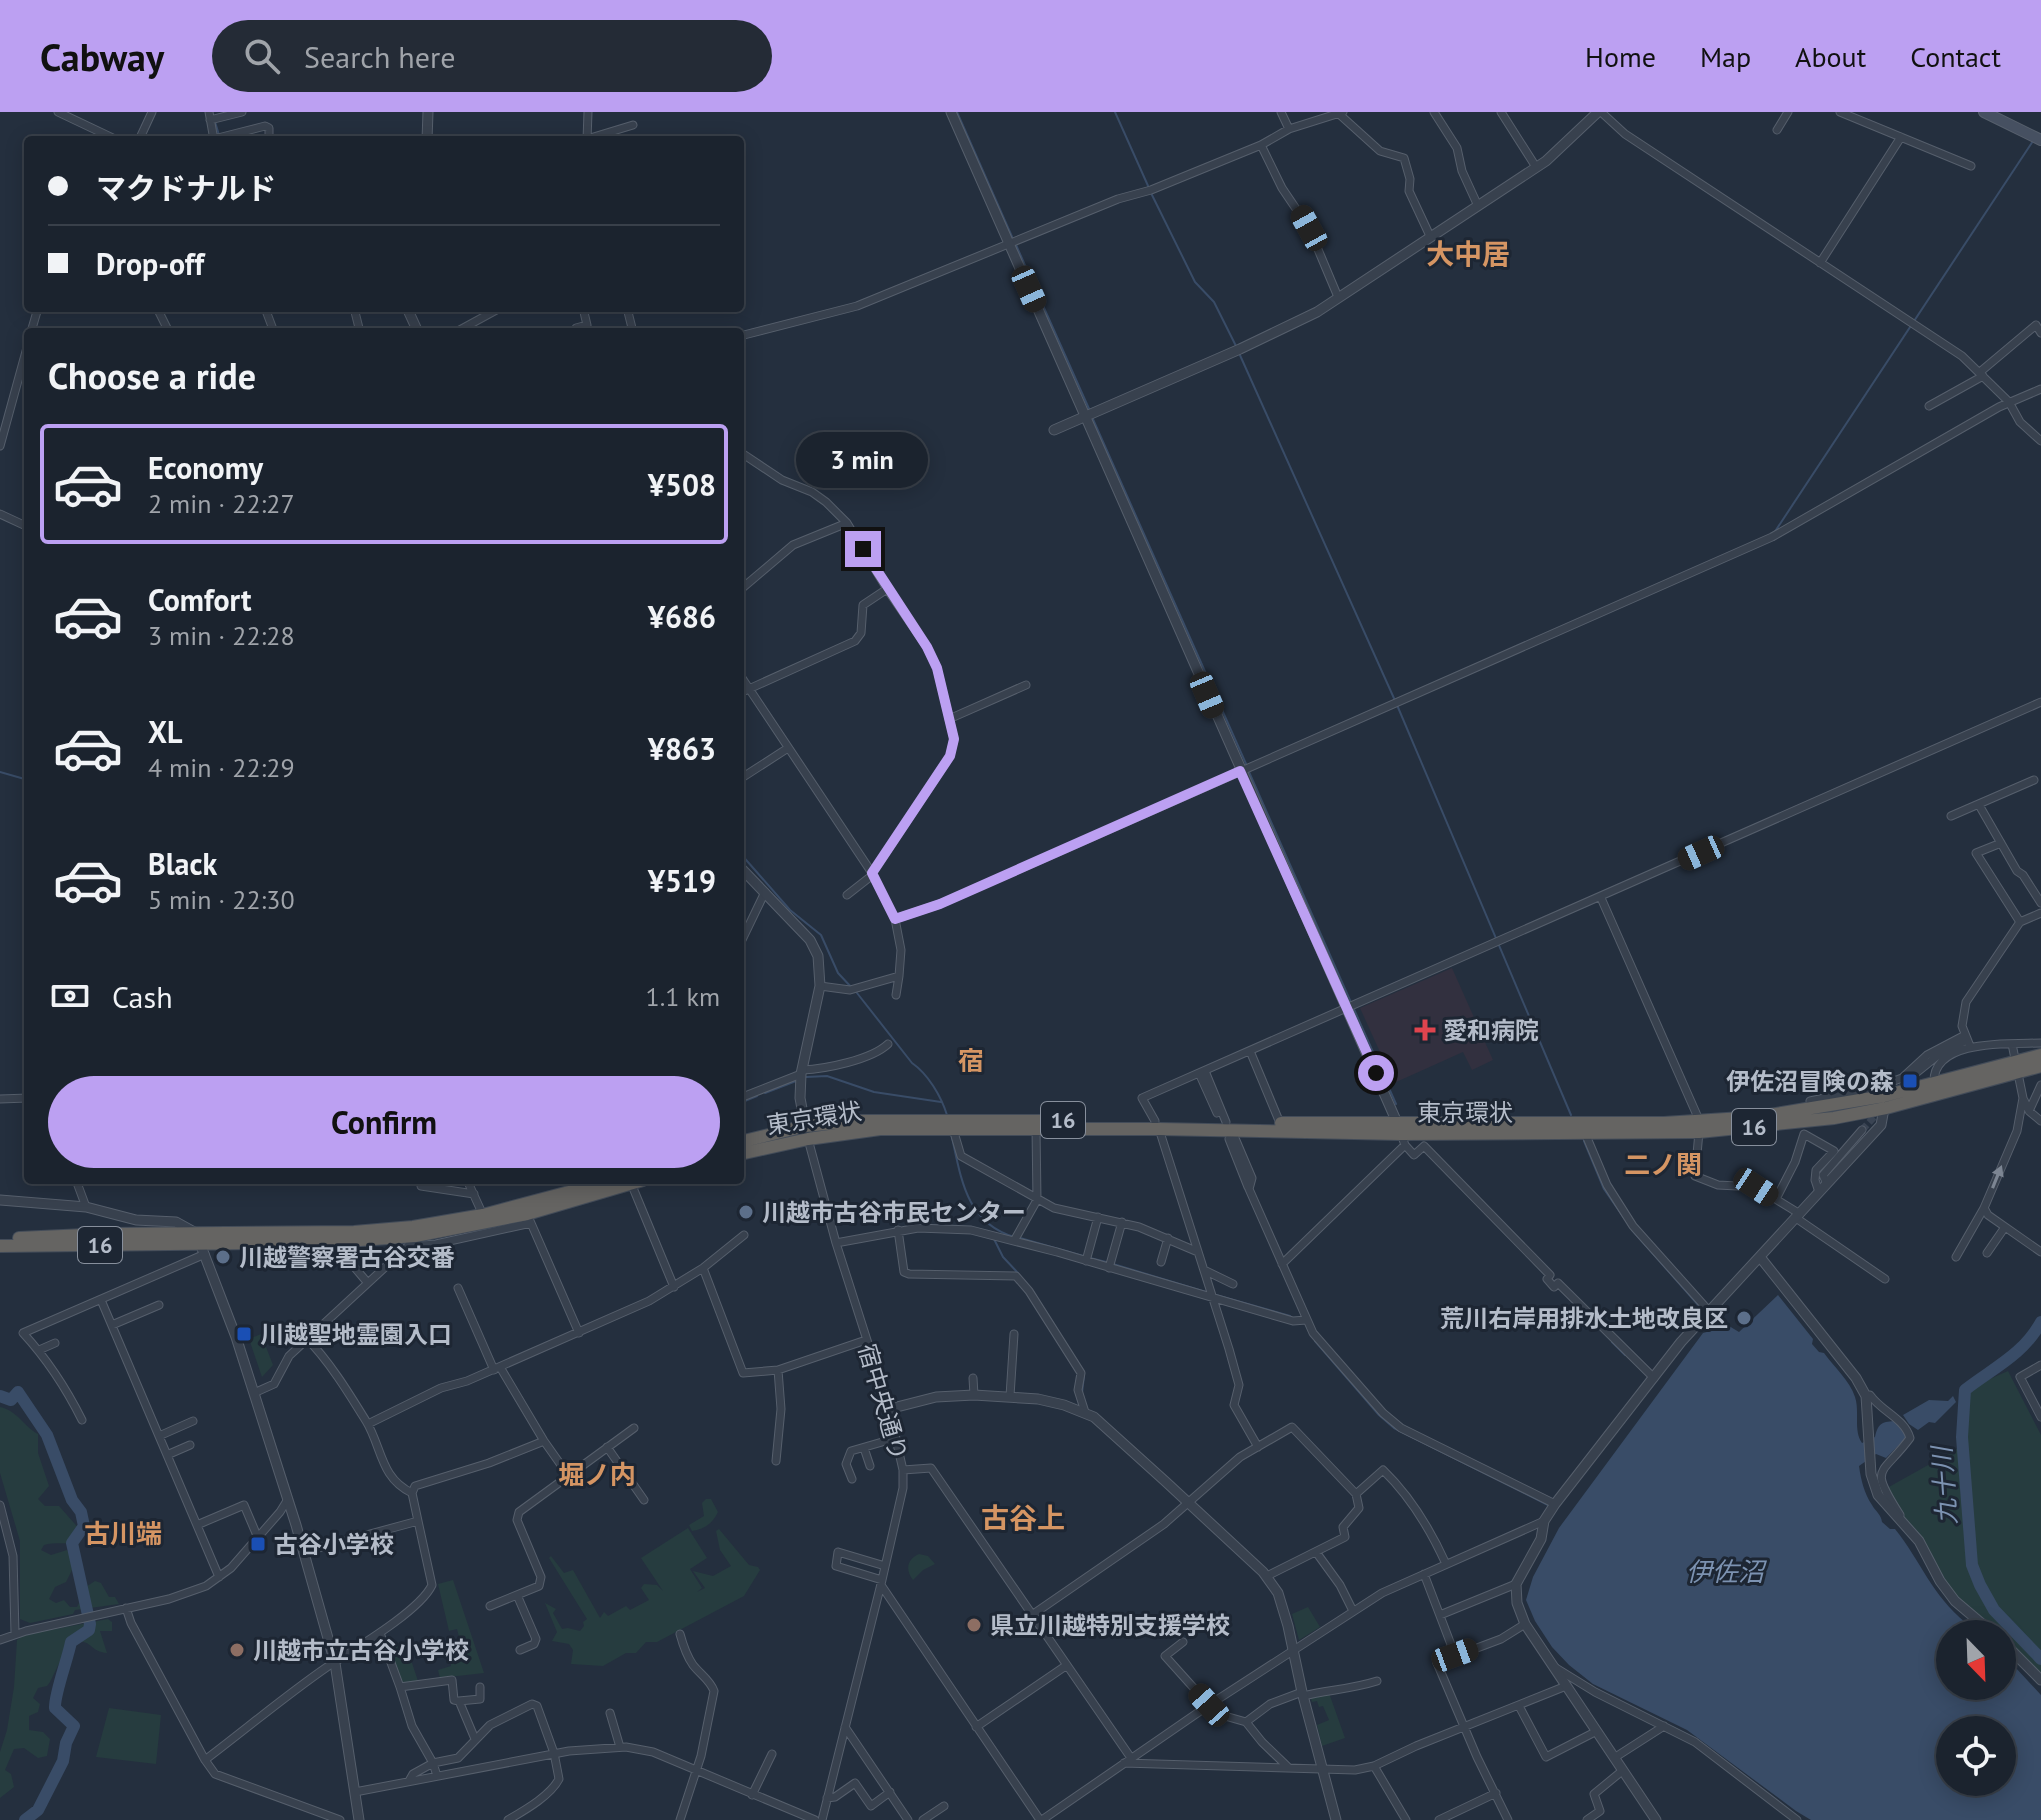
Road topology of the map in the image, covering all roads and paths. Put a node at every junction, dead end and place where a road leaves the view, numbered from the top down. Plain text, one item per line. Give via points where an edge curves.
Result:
1 (58, 112) edge
2 (152, 112) edge
3 (242, 112) edge
4 (428, 112) edge
5 (588, 112) edge
6 (951, 112) edge
7 (1281, 112) edge
8 (1434, 112) edge
9 (1501, 112) edge
10 (1599, 112) edge
11 (1788, 112) edge
12 (1840, 112) edge
13 (1984, 112) edge
14 (1341, 113) edge
15 (210, 116) edge
16 (633, 125) dead end
17 (1289, 129) junction
18 (1777, 130) dead end
19 (109, 136) edge
20 (141, 136) edge
21 (213, 136) edge
22 (226, 136) edge
23 (269, 136) edge
24 (427, 136) edge
25 (587, 136) edge
26 (599, 136) edge
27 (1901, 137) junction
28 (2041, 140) edge
29 (1261, 145) junction
30 (1971, 166) dead end
31 (1536, 167) junction
32 (1478, 206) junction
33 (1430, 236) junction
34 (1008, 243) junction
35 (1820, 263) junction
36 (1338, 297) junction
37 (483, 312) edge
38 (461, 328) edge
39 (2041, 333) edge
40 (744, 335) edge
41 (24, 359) edge
42 (1982, 374) junction
43 (2041, 389) edge
44 (2009, 402) junction
45 (1929, 406) dead end
46 (1086, 417) junction
47 (1054, 430) dead end
48 (2041, 441) edge
49 (0, 446) edge
50 (744, 457) edge
51 (0, 514) edge
52 (847, 523) junction
53 (24, 525) edge
54 (744, 587) edge
55 (887, 589) junction
56 (744, 681) edge
57 (1026, 685) dead end
58 (749, 689) junction
59 (744, 691) edge
60 (2041, 702) edge
61 (949, 719) junction
62 (788, 748) junction
63 (1240, 771) junction
64 (744, 775) edge
65 (2034, 780) dead end
66 (1979, 805) junction
67 (1951, 816) dead end
68 (2001, 843) junction
69 (744, 871) edge
70 (872, 873) junction
71 (765, 892) junction
72 (847, 895) dead end
73 (1601, 898) junction
74 (2041, 903) edge
75 (2041, 913) edge
76 (895, 919) junction
77 (2020, 922) junction
78 (744, 936) edge
79 (899, 976) junction
80 (820, 986) junction
81 (896, 995) dead end
82 (1347, 1007) junction
83 (1967, 1040) junction
84 (2041, 1043) edge
85 (888, 1044) dead end
86 (2012, 1044) junction
87 (1250, 1051) junction
88 (2041, 1055) edge
89 (2041, 1066) edge
90 (2018, 1067) junction
91 (802, 1072) junction
92 (1202, 1072) junction
93 (1911, 1077) tunnel mouth
94 (1934, 1083) junction
95 (2041, 1085) edge
96 (744, 1096) edge
97 (24, 1098) edge
98 (2023, 1098) junction
99 (0, 1099) edge
100 (1885, 1102) junction
101 (1814, 1109) junction
102 (2029, 1111) junction
103 (2041, 1121) edge
104 (1280, 1123) junction
105 (1157, 1125) junction
106 (1226, 1126) junction
107 (1700, 1127) junction
108 (953, 1129) junction
109 (1036, 1129) junction
110 (1862, 1130) tunnel mouth
111 (807, 1132) junction
112 (1585, 1133) junction
113 (1401, 1134) junction
114 (744, 1141) edge
115 (744, 1153) edge
116 (77, 1184) edge
117 (471, 1184) edge
118 (472, 1184) edge
119 (596, 1184) edge
120 (631, 1184) edge
121 (638, 1184) edge
122 (421, 1186) dead end
123 (1823, 1188) junction
124 (474, 1194) junction
125 (1776, 1199) junction
126 (0, 1200) edge
127 (1037, 1200) junction
128 (86, 1207) junction
129 (1984, 1208) junction
130 (484, 1211) junction
131 (106, 1212) junction
132 (1798, 1216) junction
133 (1098, 1217) junction
134 (529, 1218) junction
135 (1122, 1222) junction
136 (2005, 1227) junction
137 (898, 1230) junction
138 (107, 1234) junction
139 (744, 1235) dead end
140 (1168, 1238) junction
141 (0, 1239) edge
142 (412, 1241) junction
143 (1014, 1241) junction
144 (338, 1242) junction
145 (836, 1243) junction
146 (201, 1244) junction
147 (0, 1246) edge
148 (1198, 1252) junction
149 (2041, 1252) edge
150 (1987, 1253) dead end
151 (1760, 1257) junction
152 (1956, 1257) dead end
153 (1087, 1258) junction
154 (1161, 1262) dead end
155 (1282, 1264) junction
156 (1110, 1265) junction
157 (703, 1268) junction
158 (1204, 1270) junction
159 (1885, 1279) dead end
160 (367, 1282) junction
161 (1233, 1284) dead end
162 (674, 1287) junction
163 (458, 1288) dead end
164 (1212, 1297) junction
165 (101, 1300) junction
166 (159, 1305) dead end
167 (1709, 1311) junction
168 (1306, 1320) junction
169 (112, 1325) junction
170 (579, 1333) junction
171 (1014, 1334) dead end
172 (306, 1338) junction
173 (866, 1340) junction
174 (55, 1343) dead end
175 (39, 1350) junction
176 (2041, 1365) edge
177 (497, 1368) junction
178 (778, 1370) junction
179 (973, 1378) dead end
180 (1654, 1378) junction
181 (254, 1393) junction
182 (974, 1395) junction
183 (1010, 1396) junction
184 (1866, 1396) junction
185 (889, 1409) junction
186 (1085, 1412) junction
187 (2041, 1417) edge
188 (82, 1420) dead end
189 (193, 1421) dead end
190 (368, 1424) junction
191 (634, 1428) dead end
192 (159, 1436) junction
193 (896, 1438) junction
194 (544, 1441) junction
195 (190, 1445) dead end
196 (607, 1447) junction
197 (1258, 1447) junction
198 (864, 1448) junction
199 (167, 1455) junction
200 (776, 1461) dead end
201 (870, 1466) dead end
202 (903, 1470) junction
203 (568, 1475) junction
204 (852, 1479) dead end
205 (412, 1493) junction
206 (1356, 1494) junction
207 (288, 1499) junction
208 (644, 1500) dead end
209 (1187, 1502) junction
210 (1555, 1504) junction
211 (0, 1505) edge
212 (418, 1521) junction
213 (1544, 1521) junction
214 (197, 1525) junction
215 (1909, 1530) junction
216 (258, 1538) junction
217 (9, 1539) junction
218 (0, 1545) edge
219 (304, 1552) junction
220 (1316, 1552) junction
221 (1446, 1564) junction
222 (885, 1566) junction
223 (1424, 1574) junction
224 (1267, 1576) junction
225 (219, 1577) junction
226 (881, 1582) junction
227 (1516, 1584) junction
228 (517, 1595) junction
229 (490, 1606) dead end
230 (126, 1608) junction
231 (1353, 1611) junction
232 (1032, 1615) junction
233 (1440, 1615) junction
234 (1977, 1620) edge
235 (1525, 1624) junction
236 (15, 1633) junction
237 (380, 1633) junction
238 (680, 1634) dead end
239 (0, 1640) edge
240 (1183, 1642) dead end
241 (1294, 1649) junction
242 (520, 1650) dead end
243 (1455, 1655) junction
244 (2016, 1655) edge
245 (335, 1663) junction
246 (1067, 1665) junction
247 (1556, 1668) junction
248 (2041, 1680) edge
249 (1377, 1681) dead end
250 (1566, 1686) junction
251 (400, 1687) junction
252 (480, 1687) dead end
253 (1302, 1694) junction
254 (459, 1701) junction
255 (1209, 1705) junction
256 (1519, 1706) junction
257 (610, 1713) dead end
258 (1246, 1722) junction
259 (1664, 1726) junction
260 (845, 1727) junction
261 (976, 1727) junction
262 (1464, 1727) junction
263 (1595, 1732) junction
264 (475, 1739) junction
265 (620, 1747) junction
266 (554, 1753) junction
267 (772, 1754) dead end
268 (1614, 1758) junction
269 (205, 1760) junction
270 (1128, 1761) junction
271 (433, 1763) junction
272 (1374, 1766) junction
273 (1289, 1768) junction
274 (1322, 1769) junction
275 (694, 1771) junction
276 (1622, 1771) junction
277 (437, 1776) junction
278 (409, 1781) junction
279 (355, 1792) junction
280 (890, 1792) junction
281 (1496, 1793) junction
282 (752, 1795) junction
283 (827, 1798) junction
284 (944, 1806) dead end
285 (340, 1820) edge
286 (359, 1820) edge
287 (508, 1820) edge
288 (680, 1820) edge
289 (815, 1820) edge
290 (822, 1820) edge
291 (908, 1820) edge
292 (923, 1820) edge
293 (1041, 1820) edge
294 (1336, 1820) edge
295 (1406, 1820) edge
296 (1439, 1820) edge
297 (1508, 1820) edge
298 (1587, 1820) edge
299 (1656, 1820) edge
300 (1797, 1820) edge

1 - 19 street
2 - 20 street
3 - 15 street
4 - 24 street
5 - 25 street
6 - 34 street
7 - 17 street
8 - 32 street via 1457,148
9 - 31 street
10 - 31 street
10 - 35 street
11 - 18 street
12 - 27 street
13 - 28 main road
14 - 17 street
14 - 33 street via 1380,151 1404,158 1409,191
15 - 21 street
16 - 26 street
17 - 29 street
22 - 23 street via 265,126
27 - 30 street
27 - 35 street
29 - 34 street
29 - 36 street via 1309,228
31 - 32 street
32 - 33 street
33 - 36 street
34 - 40 street via 857,306
34 - 46 street
35 - 42 street
36 - 46 street via 1286,328
37 - 38 street
39 - 42 street via 2036,325
41 - 49 street
42 - 44 street
42 - 45 street
43 - 44 street
44 - 48 street via 2020,422
44 - 63 street via 1772,537
46 - 47 street
46 - 63 street
50 - 52 street via 812,492
51 - 53 street
52 - 54 street via 793,545
52 - 55 street
55 - 58 street via 863,605 861,633 855,641
55 - 61 street via 927,647
56 - 58 street
57 - 61 street
58 - 59 street
58 - 62 street
60 - 73 street
61 - 70 street via 954,739 950,756
62 - 64 street
62 - 70 street
63 - 76 street
63 - 82 street
65 - 66 street
66 - 67 street
66 - 68 street
68 - 74 street
68 - 77 street via 1976,853
69 - 71 street
70 - 72 street
70 - 76 street
71 - 78 street
71 - 80 street via 814,946
73 - 82 street
73 - 107 street
75 - 77 street
76 - 79 street
77 - 83 street via 1966,1002 1962,1017
79 - 80 street via 850,990
79 - 81 street
80 - 91 street
82 - 87 street
82 - 113 street
83 - 86 street
83 - 93 street
83 - 94 street via 1938,1066
83 - 101 street via 1927,1055 1902,1078 1810,1101
84 - 86 street
85 - 91 street via 859,1060
86 - 90 street
87 - 92 street
87 - 104 street
88 - 90 highway, 東京環状 / 16
89 - 90 highway, 東京環状 / 16
90 - 94 highway, 東京環状 / 16
90 - 98 street
90 - 100 highway, 東京環状 / 16
91 - 96 street
91 - 111 street via 800,1098
92 - 105 street via 1142,1098
92 - 106 street
92 - 106 street
94 - 100 highway, 東京環状 / 16
95 - 102 street
97 - 99 street
98 - 102 street
129 -> 98 street via 2017,1131
100 - 101 highway, 東京環状 / 16
100 - 107 highway, 東京環状 / 16 via 1803,1123
100 - 123 street via 1881,1125
101 - 107 highway, 東京環状 / 16
102 - 103 street
104 - 106 highway, 東京環状 / 16
104 - 113 highway, 東京環状 / 16
105 - 106 highway, 東京環状 / 16
105 - 109 highway, 東京環状 / 16
105 - 111 highway, 東京環状 / 16 via 910,1119 854,1121
105 - 148 street
106 - 113 highway, 東京環状 / 16
106 - 155 street via 1252,1178 1249,1189
107 - 112 highway, 東京環状 / 16
107 - 113 highway, 東京環状 / 16
107 - 125 street via 1695,1176 1718,1185 1756,1187
108 - 109 highway, 東京環状 / 16
108 - 111 highway, 東京環状 / 16
108 - 127 street via 961,1156
109 - 127 street
110 - 123 street via 1823,1175
111 - 114 highway, 東京環状 / 16
111 - 115 highway, 東京環状 / 16
111 - 145 street, 宿中央通り
112 - 113 highway, 東京環状 / 16
112 - 167 street via 1607,1185 1633,1226
113 - 155 street
113 - 180 street via 1414,1155 1424,1146 1550,1275 1547,1279 1554,1287 1558,1283
116 - 128 street
117 - 124 street
118 - 130 street
119 - 130 highway, 16
120 - 134 highway, 16
121 - 162 street
122 - 124 street
123 - 125 street via 1815,1180 1816,1170 1834,1151 1804,1134
123 - 132 street
124 - 130 street
125 - 132 street
126 - 128 street
127 - 133 street
127 - 143 street
128 - 131 street
129 - 136 street
129 - 152 street
130 - 146 highway, 16 via 413,1227
131 - 138 street via 113,1224
131 - 146 street via 176,1222
132 - 151 street
132 - 159 street
133 - 135 street
133 - 153 street
134 - 142 highway, 16
134 - 170 street
135 - 140 street
135 - 156 street
136 - 149 street
136 - 150 street
137 - 143 street via 971,1230
137 - 145 street
137 - 186 street via 904,1272 909,1274 1016,1276 1081,1373 1078,1390
138 - 141 highway, 16
138 - 146 highway, 16
139 - 157 street
140 - 148 street
140 - 154 street
142 - 144 highway, 16
142 - 160 street
143 - 153 street
144 - 146 highway, 16
144 - 160 street
145 - 173 street, 宿中央通り
146 - 147 highway, 16
146 - 165 street
146 - 181 street
148 - 158 street
151 - 167 street
151 - 184 street
153 - 156 street
155 - 168 street
156 - 164 street
157 - 162 street
157 - 178 street via 743,1373
158 - 161 street
158 - 164 street
160 - 172 street
162 - 170 street
163 - 177 street
164 - 168 street via 1293,1321
164 - 197 street via 1239,1385 1234,1405
165 - 169 street
165 - 175 street via 23,1333
166 - 169 street
167 - 180 street
168 - 210 street via 1391,1421
169 - 192 street
170 - 177 street
171 - 183 street
172 - 181 street via 274,1384
172 - 190 street
173 - 178 street
173 - 185 street, 宿中央通り
174 - 175 street
175 - 188 street
176 - 187 street via 2020,1377
177 - 190 street
177 - 194 street
178 - 200 street
179 - 182 street
180 - 210 street
181 - 207 street
182 - 183 street
182 - 185 street via 936,1397
183 - 186 street
184 - 215 street via 1878,1495
184 - 215 street via 1909,1432 1910,1438 1880,1474
185 - 193 street, 宿中央通り
186 - 209 street
189 - 192 street
190 - 205 street via 383,1466
191 - 196 street
192 - 199 street
193 - 198 street
193 - 202 street, 宿中央通り
194 - 203 street
194 - 205 street via 415,1486
195 - 199 street
196 - 203 street
196 - 208 street
197 - 206 street via 1292,1427
197 - 209 street
198 - 201 street
198 - 204 street via 851,1451 846,1464
199 - 214 street
202 - 222 street, 宿中央通り
202 - 232 street via 931,1468
203 - 228 street via 519,1512 517,1520 541,1577 539,1586
205 - 212 street
206 - 220 street via 1359,1508 1343,1527 1345,1537
206 - 221 street via 1383,1470 1418,1515
207 - 216 street
207 - 219 street
209 - 224 street
209 - 232 street via 1164,1524
210 - 213 street
211 - 217 street
212 - 219 street
212 - 237 street via 432,1585 428,1595
213 - 221 street
213 - 227 street via 1541,1539
214 - 216 street via 244,1505
214 - 225 street
215 - 234 street via 1955,1601
216 - 225 street
217 - 218 street
217 - 236 street
219 - 245 street
220 - 224 street
220 - 231 street
221 - 223 street
222 - 226 street, 宿中央通り
222 - 226 street via 838,1552 836,1566
223 - 231 street
223 - 233 street
224 - 241 street via 1283,1607
225 - 230 street via 187,1594
226 - 260 street, 宿中央通り
226 - 261 street
227 - 233 street
227 - 235 street
228 - 229 street
228 - 242 street via 536,1639
230 - 236 street
230 - 269 street
231 - 241 street
232 - 246 street
233 - 243 street
235 - 243 street
235 - 247 street
236 - 239 street
237 - 245 street
237 - 251 street
238 - 275 street via 684,1650 714,1691
240 - 255 street via 1165,1656
241 - 253 street
241 - 255 street
243 - 262 street via 1437,1663
244 - 248 street
245 - 269 street
245 - 279 street
246 - 261 street
246 - 270 street
247 - 250 street
247 - 259 street
249 - 253 street via 1349,1690
250 - 256 street
250 - 263 street
251 - 254 street via 452,1680 454,1700
251 - 271 street via 412,1726
252 - 254 street via 480,1699
253 - 258 street via 1270,1704
253 - 274 street
254 - 264 street
255 - 258 street
255 - 270 street
256 - 262 street
256 - 263 street via 1546,1757
257 - 265 street
258 - 273 street
259 - 268 street
259 - 300 street via 1695,1742
260 - 280 street
260 - 283 street, 宿中央通り
261 - 293 street
262 - 272 street
262 - 281 street
263 - 268 street
264 - 266 street via 490,1725 532,1704
264 - 271 street via 458,1758
265 - 266 street
265 - 275 street via 653,1752
266 - 277 street
266 - 287 street via 558,1783
267 - 282 street
268 - 276 street
269 - 285 street via 215,1774
270 - 273 street
270 - 293 street
271 - 277 street
271 - 278 street
272 - 274 street
272 - 295 street
273 - 274 street
274 - 294 street
275 - 282 street
275 - 288 street
276 - 298 street via 1594,1794 1600,1811
276 - 299 street
277 - 278 street
278 - 279 street
279 - 286 street
280 - 283 street via 871,1806 855,1783
280 - 291 street
281 - 296 street
281 - 297 street
282 - 289 street
283 - 290 street, 宿中央通り
284 - 292 street

